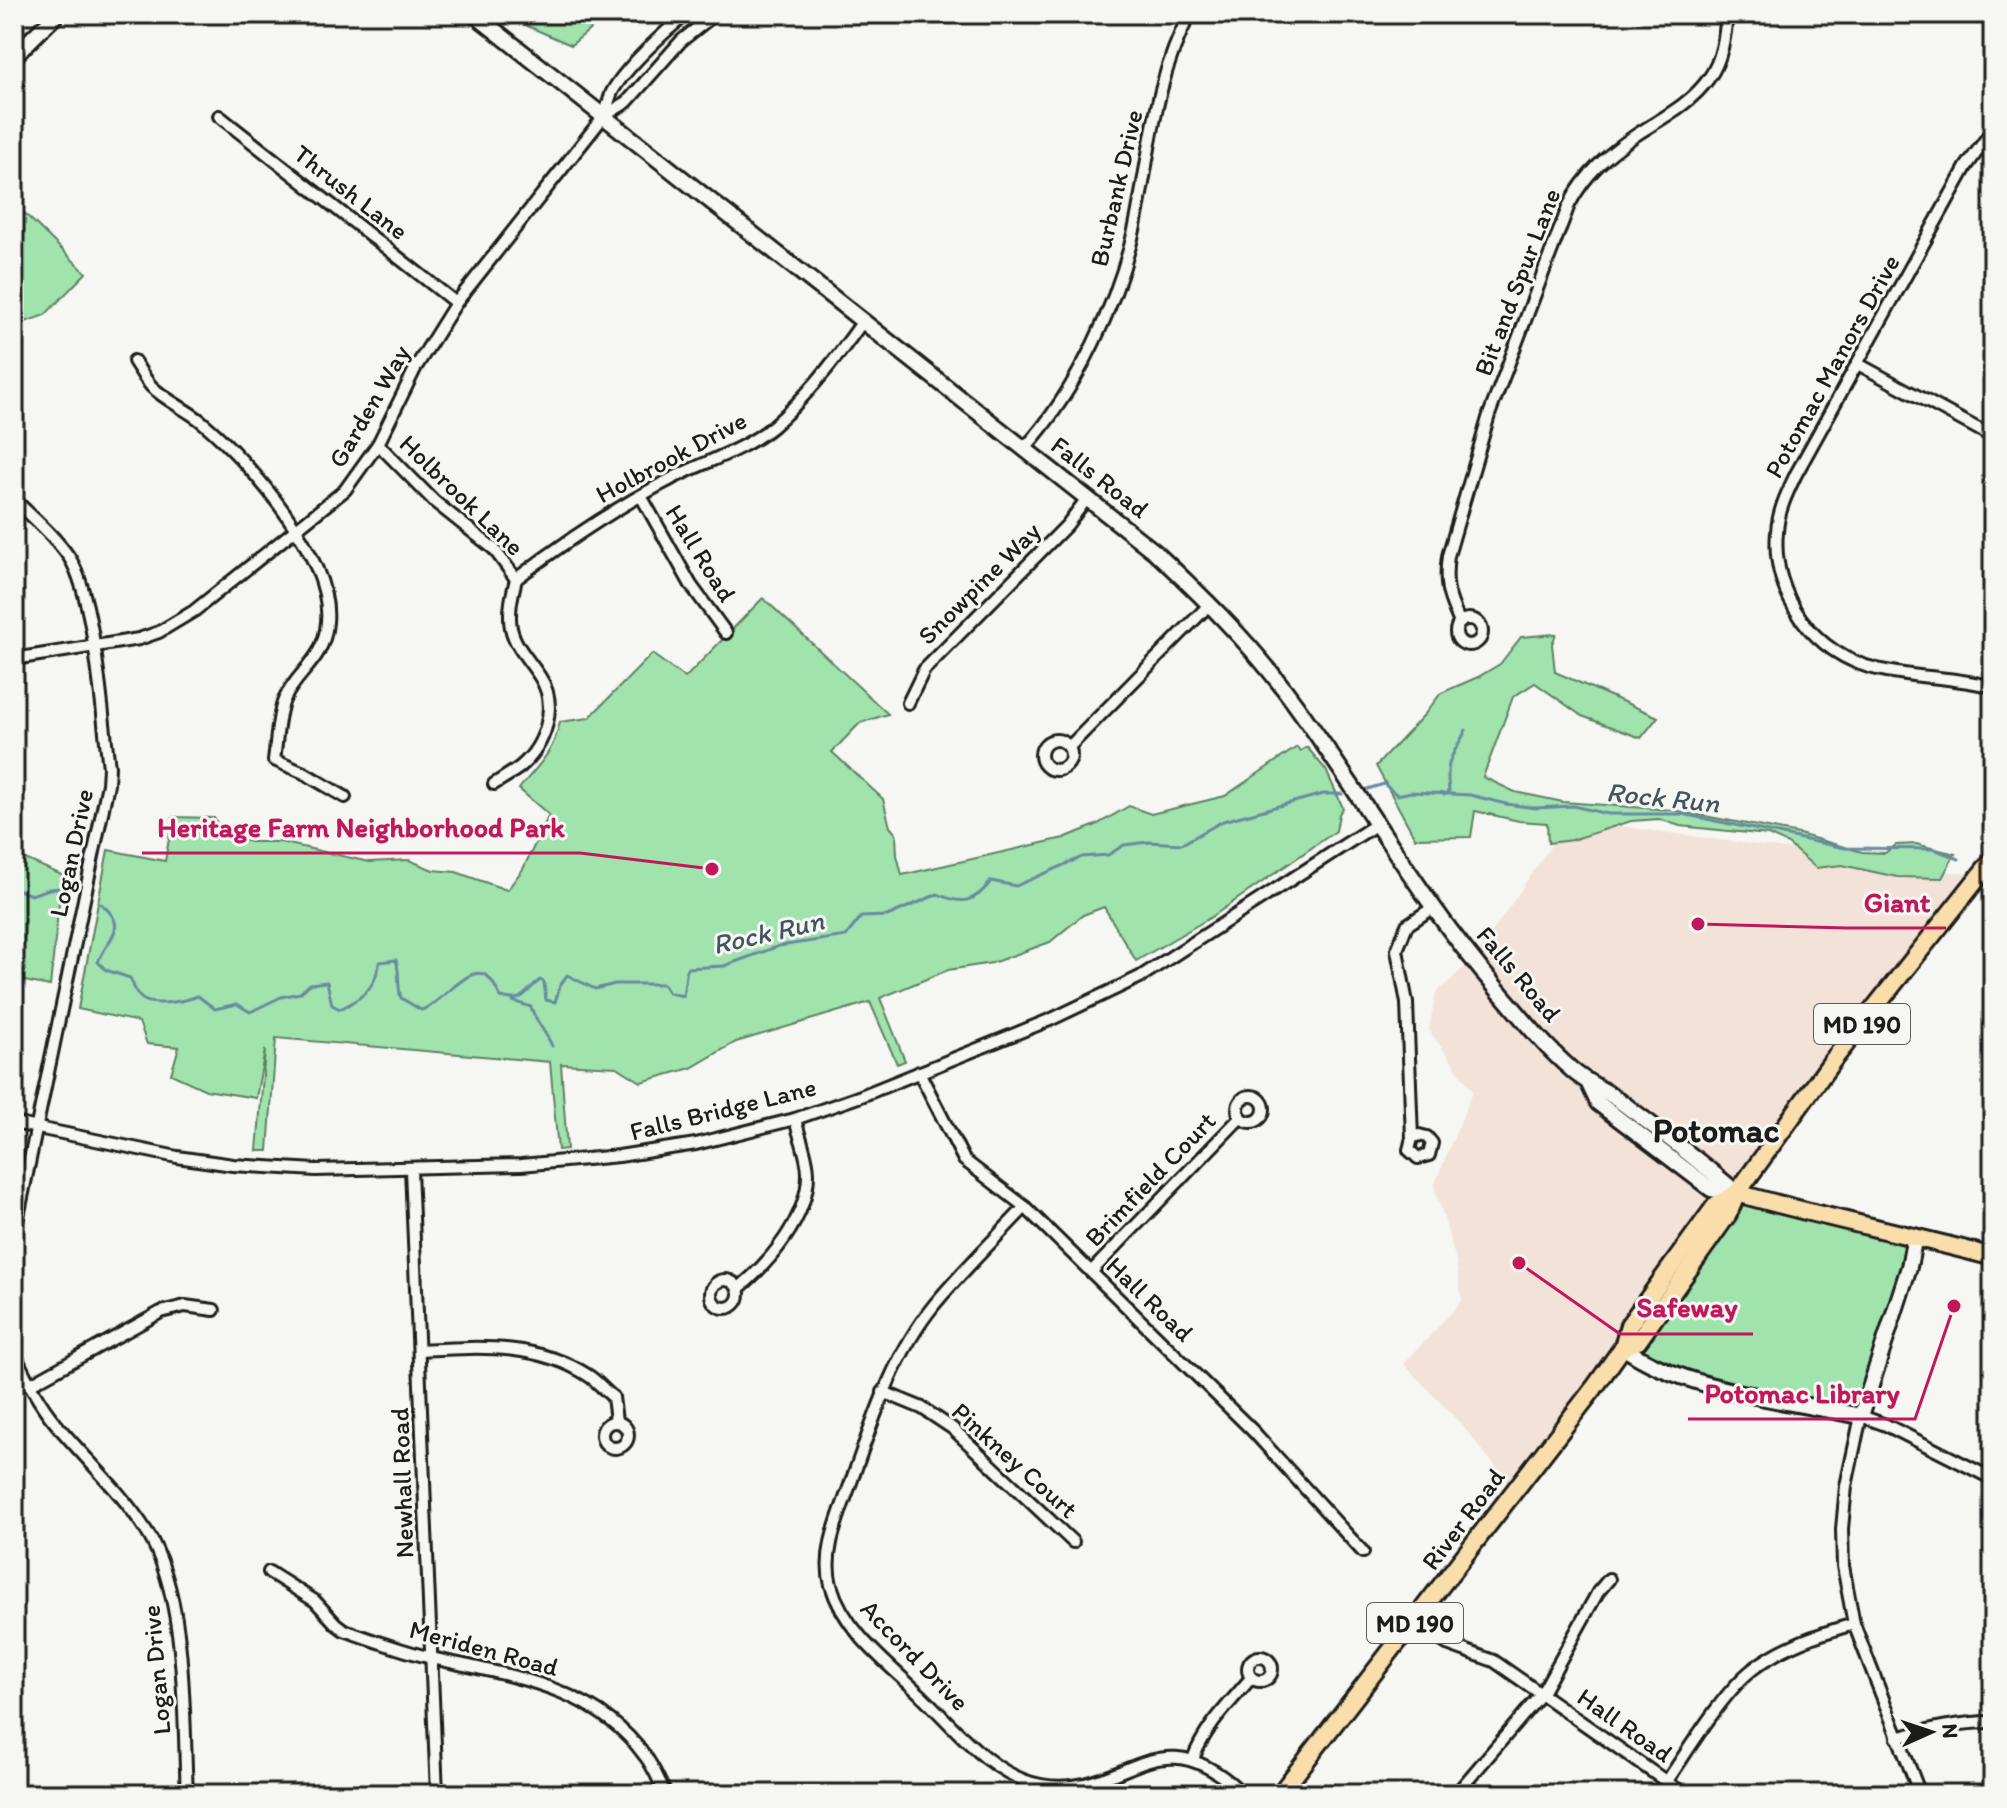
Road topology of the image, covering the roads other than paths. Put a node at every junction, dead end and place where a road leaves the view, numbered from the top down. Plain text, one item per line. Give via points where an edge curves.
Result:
1 (57, 14) edge
2 (474, 14) edge
3 (687, 14) edge
4 (715, 14) edge
5 (1190, 14) edge
6 (1727, 14) edge
7 (14, 56) edge
8 (219, 116) dead end
9 (604, 116) junction
10 (1993, 129) edge
11 (456, 303) junction
12 (863, 321) junction
13 (134, 361) dead end
14 (1858, 364) junction
15 (1993, 437) edge
16 (378, 444) junction
17 (1024, 449) junction
18 (641, 496) junction
19 (1088, 497) junction
20 (14, 499) edge
21 (295, 531) junction
22 (516, 579) junction
23 (1210, 604) junction
24 (1460, 623) dead end
25 (726, 633) dead end
26 (93, 647) junction
27 (14, 659) edge
28 (1993, 687) edge
29 (908, 703) dead end
30 (1069, 747) dead end
31 (494, 784) dead end
32 (345, 797) dead end
33 (1377, 824) junction
34 (1993, 859) edge
35 (1434, 907) junction
36 (919, 1072) junction
37 (1241, 1117) dead end
38 (795, 1119) junction
39 (14, 1123) edge
40 (37, 1128) junction
41 (1412, 1138) dead end
42 (411, 1169) junction
43 (1737, 1193) junction
44 (1025, 1207) junction
45 (14, 1236) edge
46 (1915, 1236) junction
47 (1993, 1257) edge
48 (1091, 1272) junction
49 (738, 1289) dead end
50 (214, 1310) dead end
51 (1623, 1347) junction
52 (419, 1350) junction
53 (14, 1352) edge
54 (29, 1385) junction
55 (883, 1392) junction
56 (1861, 1416) junction
57 (616, 1421) dead end
58 (1993, 1479) edge
59 (1073, 1542) dead end
60 (1363, 1552) dead end
61 (269, 1572) dead end
62 (1609, 1579) dead end
63 (1414, 1624) junction
64 (1854, 1624) junction
65 (431, 1658) junction
66 (1251, 1678) dead end
67 (1542, 1693) junction
68 (1993, 1722) edge
69 (1897, 1738) junction
70 (1193, 1759) junction
71 (1667, 1781) junction
72 (187, 1794) edge
73 (437, 1794) edge
74 (666, 1794) edge
75 (1243, 1794) edge
76 (1280, 1794) edge
77 (1456, 1794) edge
78 (1684, 1794) edge
79 (1920, 1794) edge

1 - 7 main road
2 - 9 main road, Falls Road
3 - 9 street via 629,71 613,91
4 - 9 street via 681,41 627,102
5 - 17 street, Burbank Drive via 1163,80 1134,228 1112,300 1073,378
6 - 24 street, Bit and Spur Lane via 1717,64 1708,79 1669,116 1606,157 1581,182 1569,205 1489,415 1448,556 1447,593
8 - 11 street, Thrush Lane
9 - 11 street, Garden Way
9 - 12 main road, Falls Road
10 - 14 street, Potomac Manors Drive via 1966,167
11 - 16 street, Garden Way via 416,367
12 - 17 main road, Falls Road
12 - 18 street, Holbrook Drive via 770,428
13 - 21 street via 152,387 240,456
14 - 15 street
14 - 28 street, Potomac Manors Drive via 1782,504 1776,554 1792,608 1808,629 1844,657 1876,669
16 - 21 street, Garden Way via 345,490
16 - 22 street, Holbrook Lane via 435,502 494,549
17 - 19 main road, Falls Road
18 - 22 street, Holbrook Drive via 570,537
18 - 25 street, Hall Road via 691,585
19 - 23 main road, Falls Road
19 - 29 street, Snowpine Way via 1067,525 924,670
20 - 26 street, Logan Drive via 77,571
21 - 26 street, Garden Way via 175,623 139,639
21 - 32 street via 319,569 327,623 318,655 283,702 274,760
22 - 31 street, Holbrook Lane via 511,629 544,684 548,717 531,754
23 - 30 street
23 - 33 main road, Falls Road via 1284,690
26 - 27 street, Garden Way
26 - 40 street, Logan Drive via 108,784
33 - 35 main road, Falls Road
33 - 36 street, Falls Bridge Lane via 1140,977
34 - 43 main road, River Road / MD 190 via 1833,1060
35 - 41 street via 1407,925 1397,950 1407,1003
35 - 43 main road, Falls Road via 1496,989 1569,1068 1604,1089
36 - 38 street, Falls Bridge Lane
36 - 44 street, Hall Road via 964,1160
37 - 48 street, Brimfield Court
38 - 42 street, Falls Bridge Lane via 696,1144 619,1156
38 - 49 street via 808,1170 802,1205 757,1273
39 - 40 street, Falls Bridge Lane
40 - 42 street, Falls Bridge Lane via 233,1165
40 - 45 street, Logan Drive
42 - 52 street, Newhall Road
43 - 46 main road, Falls Road
43 - 51 main road, River Road / MD 190 via 1716,1205 1629,1325
44 - 48 street, Hall Road
44 - 55 street, Accord Drive via 933,1306
46 - 47 main road, Falls Road
46 - 56 main road
48 - 60 street, Hall Road via 1253,1431
50 - 54 street via 185,1306 161,1312
51 - 56 main road via 1680,1377
51 - 63 main road, River Road / MD 190
52 - 57 street via 507,1347 561,1364 589,1376 613,1397
52 - 65 street, Newhall Road
53 - 54 street, Logan Drive
54 - 72 street, Logan Drive via 55,1424 149,1535 173,1595
55 - 59 street, Pinkney Court via 952,1428
55 - 70 street, Accord Drive via 828,1558 830,1583 842,1613 980,1752 1018,1779 1072,1786 1155,1759
56 - 58 street
56 - 64 street via 1842,1529
61 - 65 street, Meriden Road via 315,1601 344,1630
62 - 67 street
63 - 67 street, Hall Road via 1447,1644 1494,1661
63 - 76 main road, River Road / MD 190
64 - 69 street
64 - 71 street via 1792,1645 1752,1670
65 - 73 street, Newhall Road
65 - 74 street, Meriden Road via 561,1690 601,1712 646,1756
66 - 70 street via 1200,1740
67 - 71 street, Hall Road
67 - 77 street
68 - 69 street via 1939,1726
69 - 79 street
70 - 75 street via 1225,1776
71 - 78 street, Hall Road

